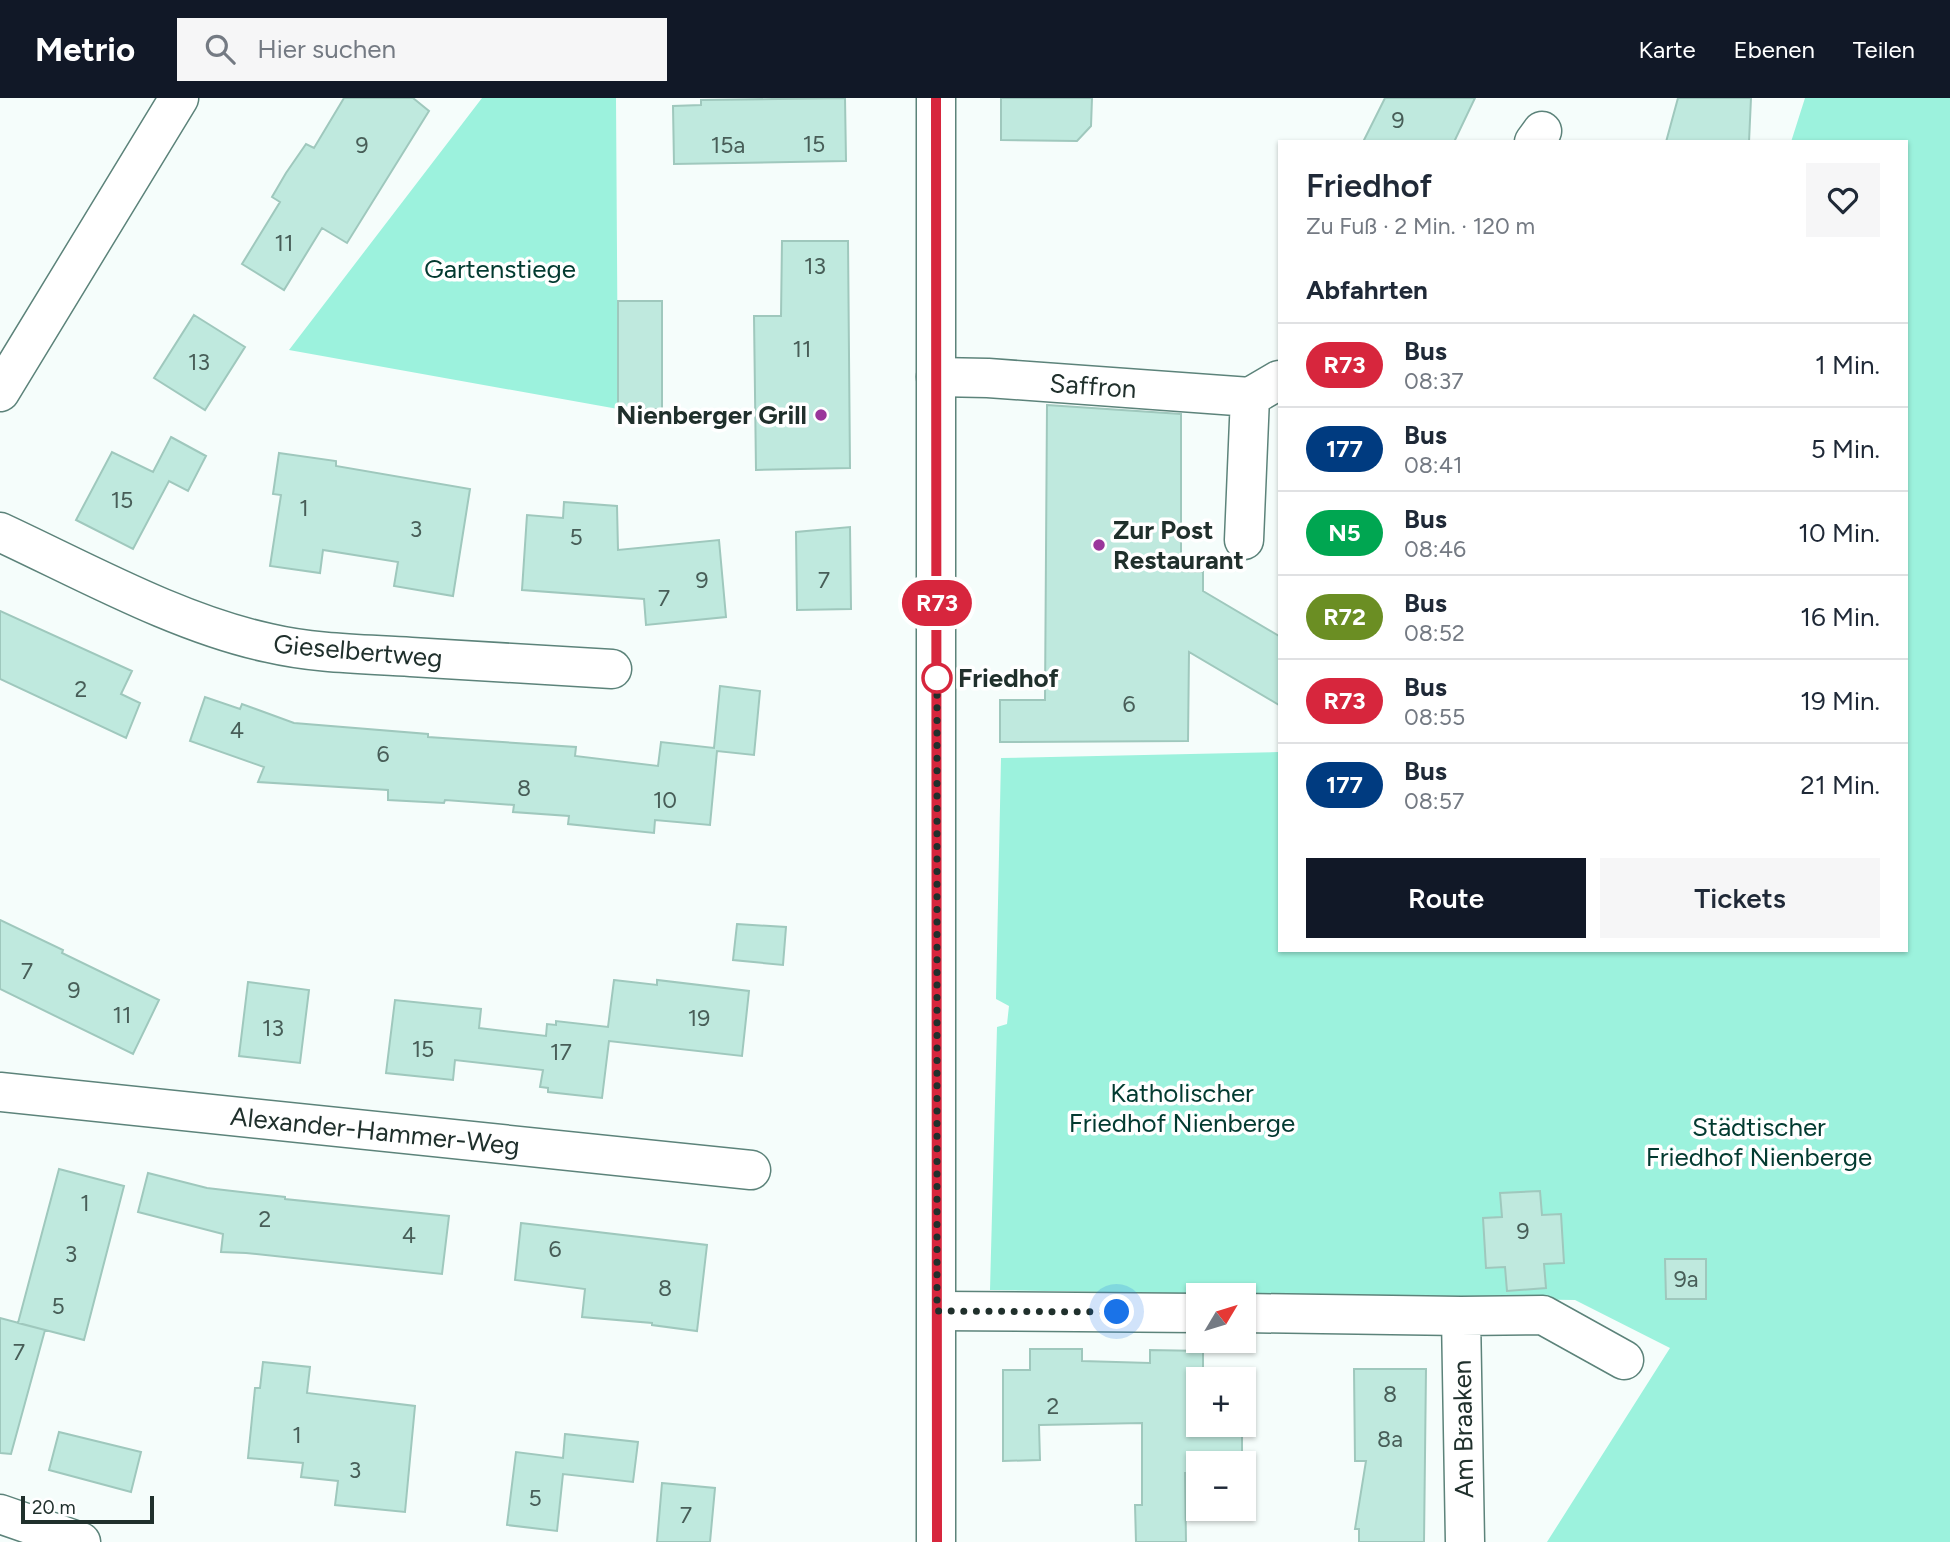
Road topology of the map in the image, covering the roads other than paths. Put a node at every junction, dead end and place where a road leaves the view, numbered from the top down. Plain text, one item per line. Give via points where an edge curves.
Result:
1 (179, 98) edge
2 (936, 98) edge
3 (936, 377) junction
4 (1265, 388) edge
5 (0, 392) edge
6 (0, 532) edge
7 (1244, 540) dead end
8 (612, 669) dead end
9 (0, 1092) edge
10 (751, 1170) dead end
11 (937, 1311) junction
12 (1186, 1313) edge
13 (1256, 1313) edge
14 (1461, 1316) junction
15 (1624, 1360) dead end
16 (0, 1514) edge
17 (81, 1542) edge
18 (936, 1542) edge
19 (1465, 1542) edge

1 - 5 street
2 - 3 street
3 - 4 street, Saffron
3 - 11 street
4 - 7 street, Saffron
6 - 8 street, Gieselbertweg via 176,613 267,643 354,654
9 - 10 street, Alexander-Hammer-Weg
11 - 12 street
11 - 18 street
13 - 14 street
14 - 15 street via 1543,1315
14 - 19 street, Am Braaken
16 - 17 street

